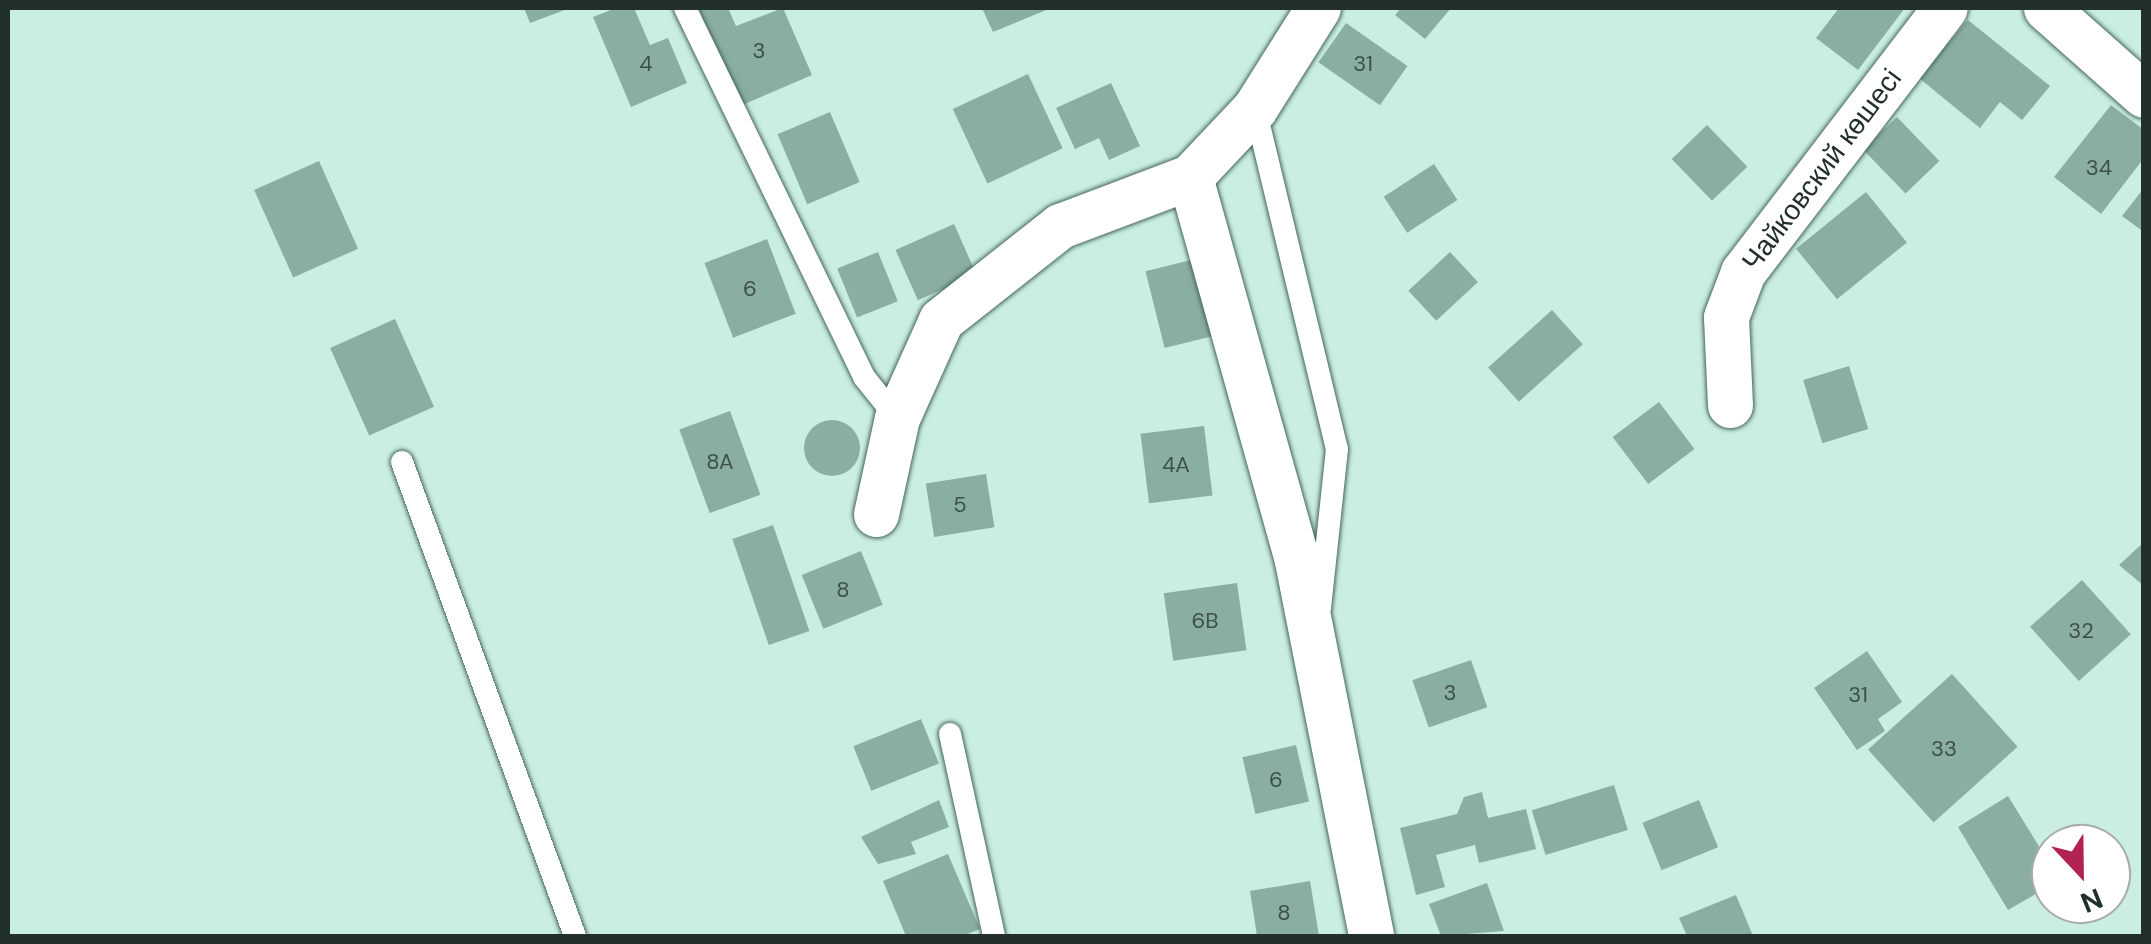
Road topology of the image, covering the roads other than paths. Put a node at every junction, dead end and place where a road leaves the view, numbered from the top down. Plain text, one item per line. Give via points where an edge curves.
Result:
1 (684, 8) edge
2 (1318, 8) edge
3 (1945, 8) edge
4 (2046, 8) edge
5 (2144, 95) edge
6 (1255, 108) junction
7 (1190, 178) junction
8 (1730, 406) dead end
9 (897, 418) junction
10 (402, 462) dead end
11 (876, 514) dead end
12 (1315, 656) junction
13 (950, 734) dead end
14 (575, 936) edge
15 (994, 936) edge
16 (1371, 936) edge

1 - 9 lane via 864,378
2 - 6 street
3 - 8 street, Чайковский көшесі via 1743,272 1726,317
4 - 5 street
6 - 7 street
6 - 12 lane via 1337,449
7 - 9 street via 1060,226 941,320
7 - 12 street via 1297,561
9 - 11 street
10 - 14 lane
12 - 16 street
13 - 15 lane

